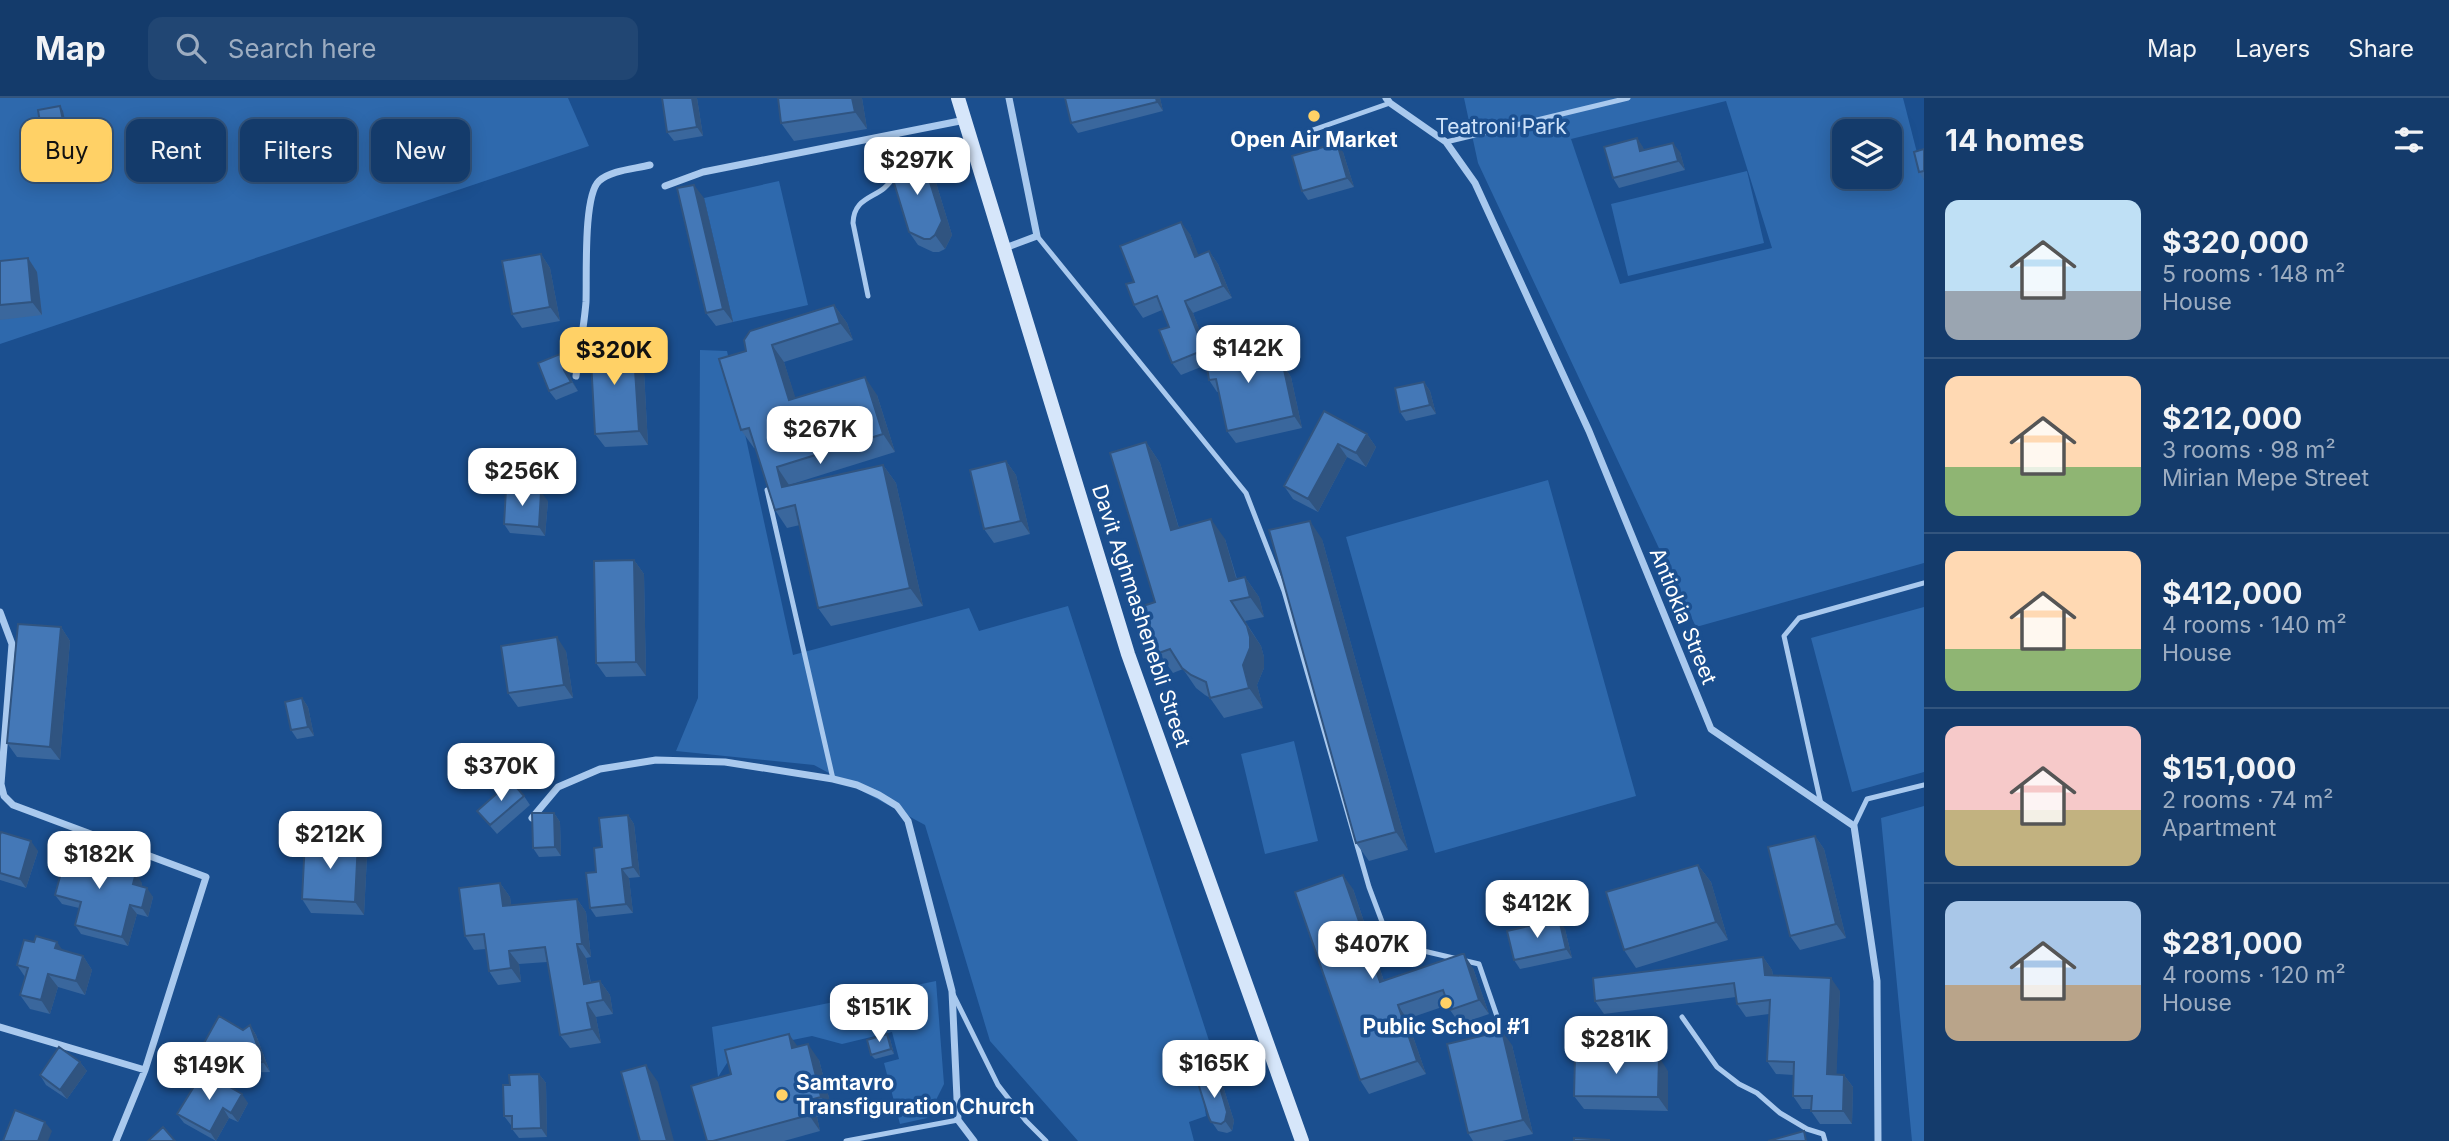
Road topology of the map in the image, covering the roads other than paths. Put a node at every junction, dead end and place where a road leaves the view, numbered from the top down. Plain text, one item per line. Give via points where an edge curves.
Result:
1 (958, 98) edge
2 (1009, 98) edge
3 (1628, 98) edge
4 (1388, 101) edge
5 (965, 120) junction
6 (1310, 131) dead end
7 (897, 135) junction
8 (1446, 142) junction
9 (650, 165) dead end
10 (665, 186) dead end
11 (1037, 236) junction
12 (1005, 248) junction
13 (868, 296) dead end
14 (576, 376) dead end
15 (767, 490) edge
16 (1924, 583) edge
17 (0, 612) edge
18 (833, 779) junction
19 (1924, 785) edge
20 (1821, 804) junction
21 (532, 818) edge
22 (1854, 827) junction
23 (952, 991) junction
24 (1682, 1017) dead end
25 (1499, 1021) dead end
26 (0, 1027) edge
27 (145, 1070) junction
28 (958, 1120) junction
29 (117, 1141) edge
30 (846, 1141) edge
31 (974, 1141) edge
32 (1046, 1141) edge
33 (1302, 1141) edge
34 (1825, 1141) edge
35 (1878, 1141) edge

1 - 5 main road, Davit Aghmashenebli Street
2 - 11 street
3 - 8 lane
4 - 6 lane
4 - 8 street, Antiokia Street
5 - 7 street
5 - 12 main road, Davit Aghmashenebli Street
7 - 10 street via 703,172
7 - 13 lane via 893,180 856,206 853,214
8 - 20 street, Antiokia Street via 1475,183 1589,431 1711,729
9 - 14 street via 613,174 593,188
11 - 12 street
11 - 25 lane via 1246,494 1284,591 1384,927 1415,949 1479,964
12 - 33 main road, Davit Aghmashenebli Street via 1128,653
15 - 18 lane
16 - 20 lane via 1799,618 1784,636
17 - 27 street via 12,645 1,784 4,796 13,805 206,877
18 - 21 street via 725,762 656,760 600,769 558,788
18 - 23 street via 879,795 897,806 908,821
19 - 22 lane via 1867,799
20 - 22 street, Antiokia Street
22 - 35 street via 1877,981
23 - 28 street
23 - 32 lane via 998,1085
24 - 34 lane via 1717,1067 1780,1114 1823,1135
26 - 27 street
27 - 29 street
28 - 30 lane
28 - 31 street

